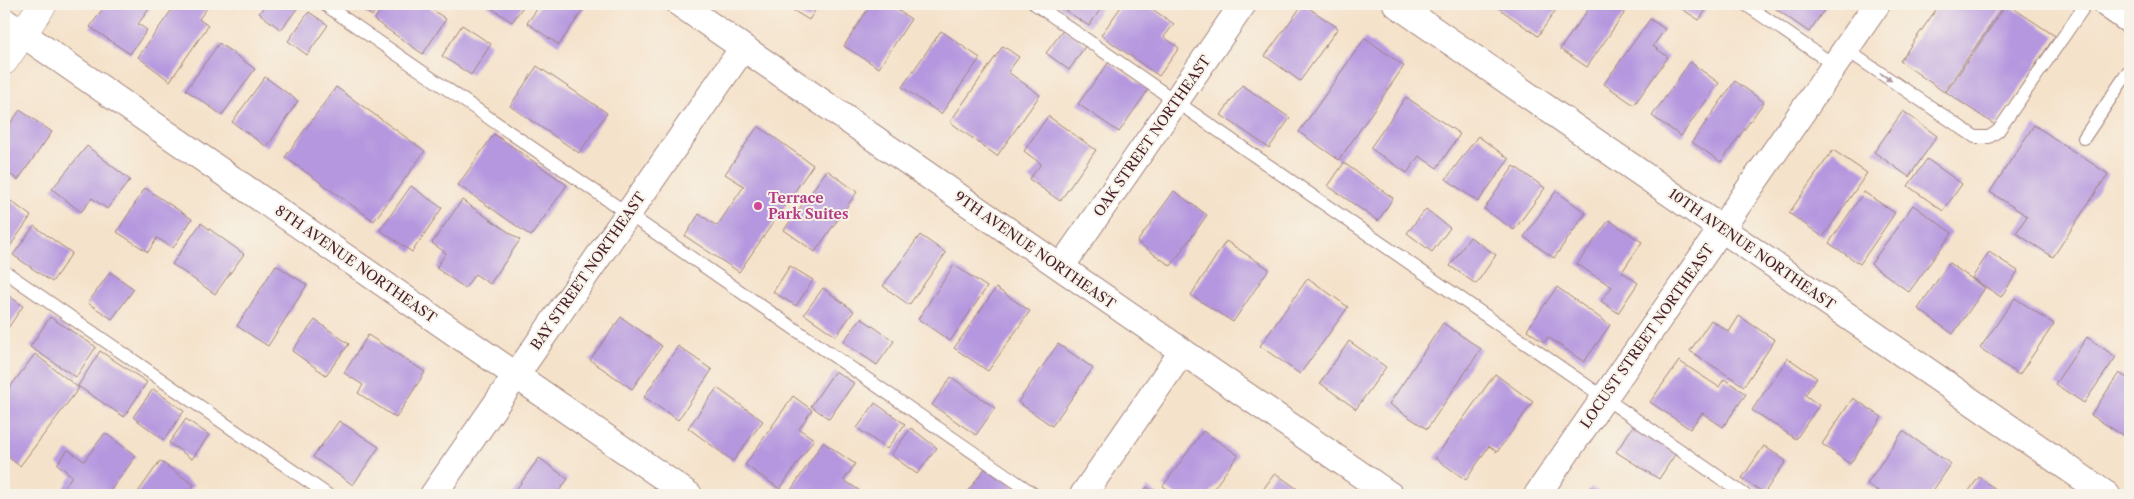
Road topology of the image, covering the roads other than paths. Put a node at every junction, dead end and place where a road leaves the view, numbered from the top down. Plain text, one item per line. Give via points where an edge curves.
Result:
1 (43, 4) edge
2 (324, 4) edge
3 (680, 4) edge
4 (1035, 4) edge
5 (1243, 4) edge
6 (1396, 4) edge
7 (1746, 4) edge
8 (1877, 4) edge
9 (2086, 4) edge
10 (2106, 4) edge
11 (2130, 21) edge
12 (13, 27) edge
13 (743, 48) junction
14 (1840, 57) junction
15 (4, 60) edge
16 (2130, 69) edge
17 (1176, 101) junction
18 (2084, 138) dead end
19 (628, 214) junction
20 (1722, 228) junction
21 (1061, 267) junction
22 (4, 271) edge
23 (1182, 352) junction
24 (516, 375) junction
25 (1604, 398) junction
26 (328, 495) edge
27 (433, 495) edge
28 (689, 495) edge
29 (1035, 495) edge
30 (1083, 495) edge
31 (1390, 495) edge
32 (1537, 495) edge
33 (1745, 495) edge
34 (2107, 495) edge

1 - 12 street
2 - 19 lane
3 - 13 street, 9TH AVENUE NORTHEAST
4 - 17 lane
5 - 17 street, OAK STREET NORTHEAST
6 - 20 street, 10TH AVENUE NORTHEAST
7 - 14 lane
8 - 14 street, LOCUST STREET NORTHEAST
14 -> 9 lane via 1975,137 1989,137 1998,131
10 - 11 street
12 - 15 street
12 - 24 street, 8TH AVENUE NORTHEAST
13 - 19 street, BAY STREET NORTHEAST
13 - 21 street, 9TH AVENUE NORTHEAST
14 - 20 street, LOCUST STREET NORTHEAST
16 - 18 lane
17 - 21 street, OAK STREET NORTHEAST
17 - 25 lane
19 - 24 street, BAY STREET NORTHEAST
19 - 29 lane
20 - 25 street, LOCUST STREET NORTHEAST
20 - 34 street, 10TH AVENUE NORTHEAST
21 - 23 street, 9TH AVENUE NORTHEAST
22 - 26 lane
23 - 30 street
23 - 31 street, 9TH AVENUE NORTHEAST
24 - 27 street, BAY STREET NORTHEAST
24 - 28 street, 8TH AVENUE NORTHEAST
25 - 32 street, LOCUST STREET NORTHEAST
25 - 33 lane

